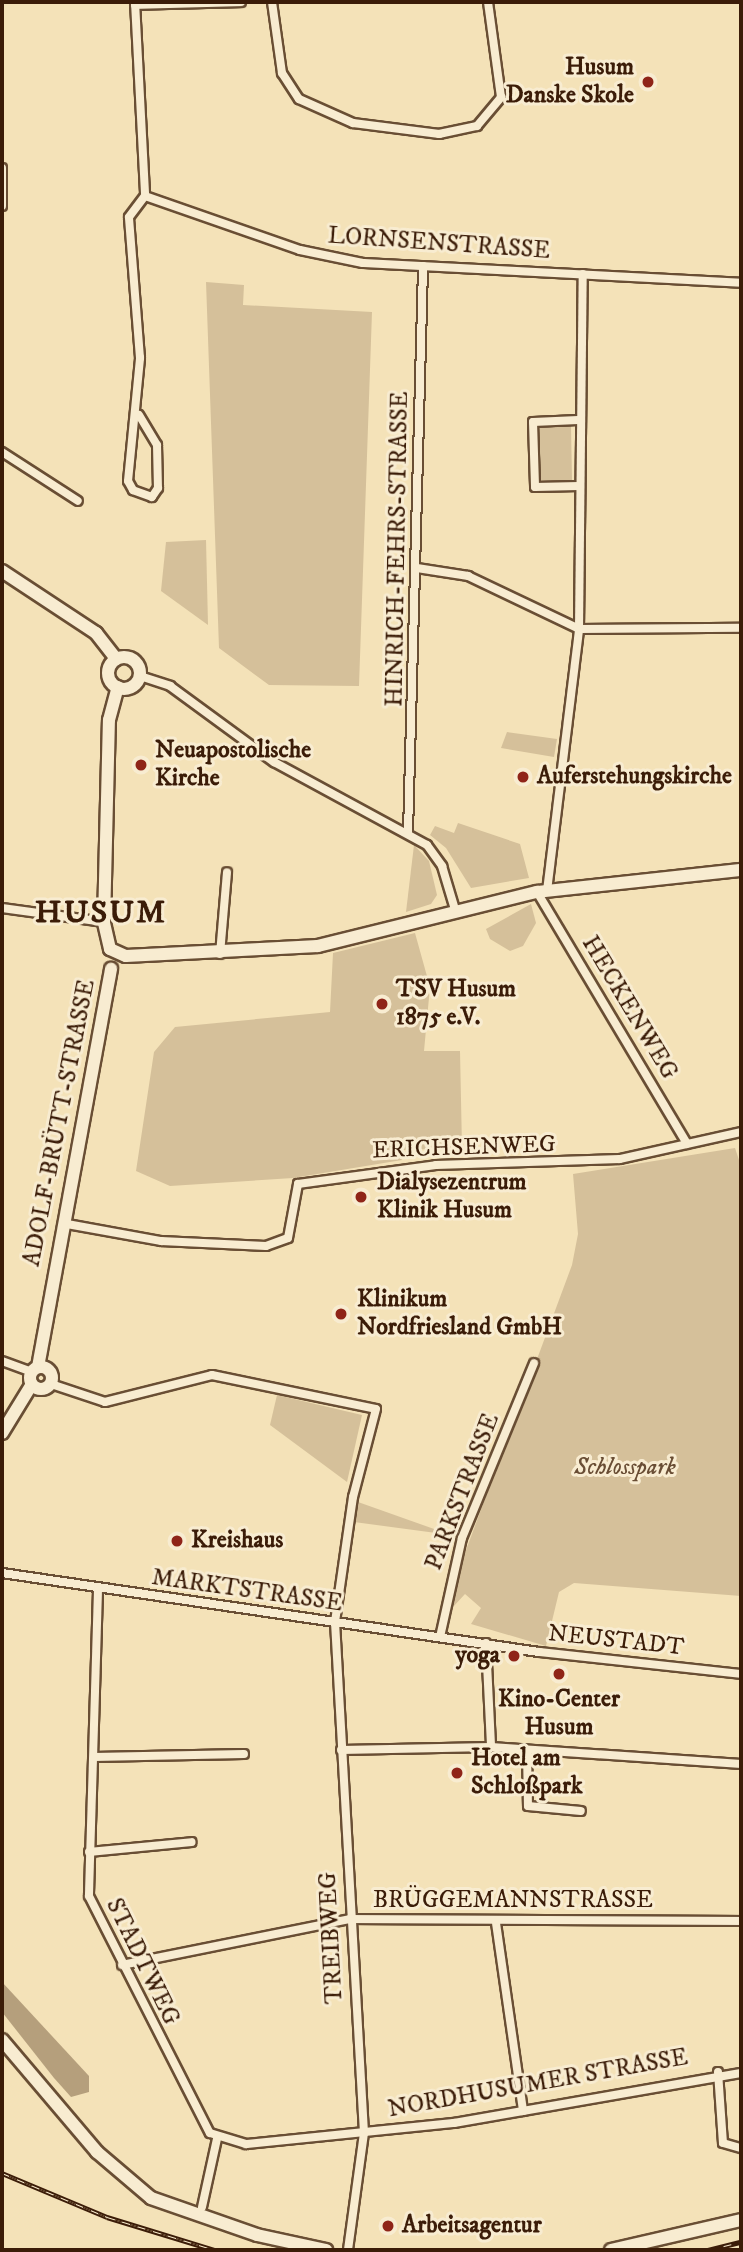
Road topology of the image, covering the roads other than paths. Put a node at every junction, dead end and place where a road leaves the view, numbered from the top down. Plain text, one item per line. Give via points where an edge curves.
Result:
1 (241, 2) edge
2 (272, 2) edge
3 (488, 2) edge
4 (135, 3) edge
5 (2, 168) edge
6 (145, 196) junction
7 (2, 206) edge
8 (423, 266) junction
9 (583, 274) junction
10 (741, 275) edge
11 (737, 283) edge
12 (139, 415) junction
13 (578, 420) junction
14 (2, 452) edge
15 (579, 486) junction
16 (78, 501) dead end
17 (417, 568) junction
18 (2, 571) edge
19 (741, 628) edge
20 (579, 629) junction
21 (116, 659) junction
22 (140, 676) junction
23 (118, 687) junction
24 (408, 833) junction
25 (741, 870) edge
26 (227, 873) dead end
27 (542, 891) junction
28 (2, 908) edge
29 (456, 913) junction
30 (104, 922) junction
31 (110, 949) junction
32 (219, 954) junction
33 (126, 956) junction
34 (111, 969) junction
35 (741, 1132) edge
36 (687, 1144) junction
37 (67, 1224) junction
38 (2, 1361) edge
39 (534, 1363) dead end
40 (34, 1374) junction
41 (51, 1384) junction
42 (2, 1433) edge
43 (2, 1573) edge
44 (97, 1590) junction
45 (335, 1622) junction
46 (440, 1637) junction
47 (486, 1643) junction
48 (741, 1674) edge
49 (491, 1747) junction
50 (341, 1750) junction
51 (527, 1750) junction
52 (244, 1754) dead end
53 (94, 1757) junction
54 (741, 1764) edge
55 (581, 1811) dead end
56 (192, 1842) dead end
57 (89, 1852) junction
58 (350, 1919) junction
59 (741, 1921) edge
60 (496, 1923) junction
61 (121, 1965) junction
62 (2, 2039) edge
63 (718, 2072) junction
64 (741, 2073) edge
65 (523, 2111) junction
66 (364, 2133) junction
67 (217, 2139) junction
68 (741, 2148) edge
69 (202, 2207) dead end
70 (741, 2220) edge
71 (326, 2250) edge
72 (348, 2250) edge
73 (611, 2250) edge

1 - 4 street
2 - 3 street via 282,74 299,99 353,123 439,134 477,126 501,97
4 - 6 street
5 - 7 street
6 - 8 street, LORNSENSTRASSE via 314,254
6 - 12 street via 129,216
8 - 9 street, LORNSENSTRASSE
8 - 17 street, HINRICH-FEHRS-STRASSE
9 - 11 street, LORNSENSTRASSE
9 - 13 street
10 - 11 street
12 - 12 street via 128,483 152,497 158,488 157,441
13 - 15 street
13 - 15 street via 533,422 535,487
14 - 16 street
15 - 20 street
17 - 20 street via 468,576
17 - 24 street, HINRICH-FEHRS-STRASSE
18 - 21 main road via 96,633
19 - 20 street
20 - 27 street
21 - 22 main road via 131,658
21 - 23 main road via 108,674
22 - 23 main road via 133,686
22 - 24 street via 170,686 274,762
23 - 30 main road via 109,720
24 - 29 street via 438,857
25 - 27 main road, ADOLF-BRÜTT-STRASSE
26 - 32 street
27 - 29 main road, ADOLF-BRÜTT-STRASSE
27 - 36 street, HECKENWEG
28 - 30 street
29 - 32 main road, ADOLF-BRÜTT-STRASSE via 318,946
30 - 31 main road
31 - 33 main road, ADOLF-BRÜTT-STRASSE
31 - 34 main road, ADOLF-BRÜTT-STRASSE via 104,961
32 - 33 main road, ADOLF-BRÜTT-STRASSE
33 - 34 main road, ADOLF-BRÜTT-STRASSE via 124,965
34 - 37 main road, ADOLF-BRÜTT-STRASSE
35 - 36 street, ERICHSENWEG
36 - 37 street, ERICHSENWEG via 620,1159 410,1167 298,1184 288,1238 265,1246 172,1242
37 - 40 main road, ADOLF-BRÜTT-STRASSE
38 - 40 street
39 - 46 street, PARKSTRASSE via 462,1538
40 - 41 main road via 41,1389
40 - 41 main road via 52,1373
40 - 42 main road, ADOLF-BRÜTT-STRASSE
41 - 45 street, TREIBWEG via 105,1402 212,1375 376,1409 353,1497
43 - 44 street, MARKTSTRASSE
44 - 45 street, MARKTSTRASSE
44 - 53 street, STADTWEG
45 - 46 street, MARKTSTRASSE
45 - 50 street, TREIBWEG
46 - 47 street, MARKTSTRASSE
47 - 48 street, NEUSTADT
47 - 49 street
49 - 50 street
49 - 51 street
50 - 58 street, TREIBWEG
51 - 54 street
51 - 55 street via 528,1806
52 - 53 street
53 - 57 street, STADTWEG
56 - 57 street
57 - 61 street, STADTWEG via 89,1895
58 - 60 street, BRÜGGEMANNSTRASSE
58 - 61 street, BRÜGGEMANNSTRASSE
58 - 66 street, TREIBWEG
59 - 60 street, BRÜGGEMANNSTRASSE
60 - 65 street
61 - 67 street, STADTWEG via 199,2118
62 - 71 main road via 97,2152 151,2198
63 - 64 street, NORDHUSUMER STRASSE
63 - 65 street, NORDHUSUMER STRASSE
63 - 68 street via 723,2143
65 - 66 street, NORDHUSUMER STRASSE
66 - 67 street, NORDHUSUMER STRASSE via 246,2144
66 - 72 street, TREIBWEG
67 - 69 street
70 - 73 main road

